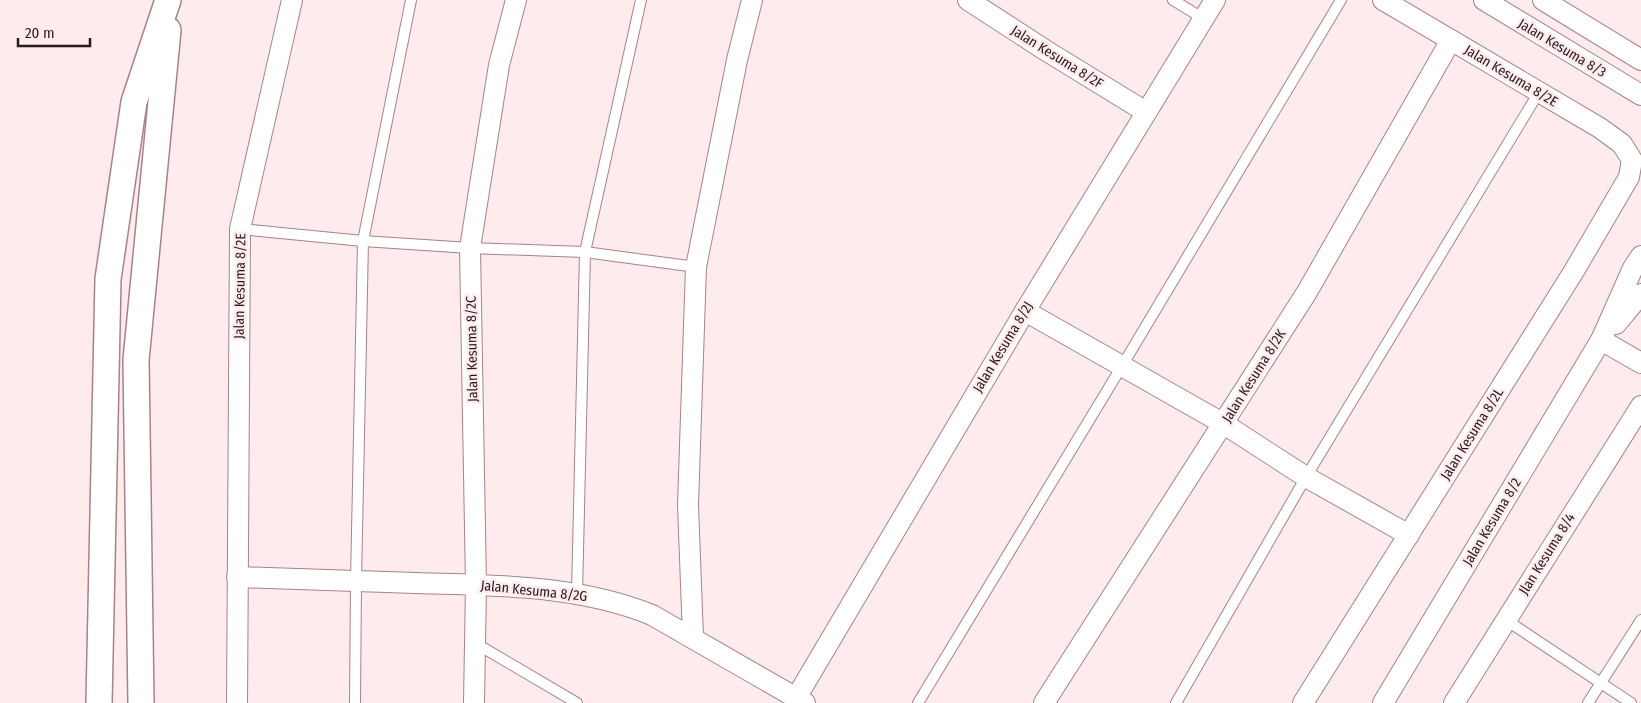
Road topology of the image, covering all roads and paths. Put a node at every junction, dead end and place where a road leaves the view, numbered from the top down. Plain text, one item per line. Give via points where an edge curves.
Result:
1 (169, 0) edge
2 (292, 0) edge
3 (411, 0) edge
4 (516, 0) edge
5 (641, 0) edge
6 (752, 0) edge
7 (968, 0) edge
8 (1173, 0) edge
9 (1216, 0) edge
10 (1341, 0) edge
11 (1383, 0) edge
12 (1484, 0) edge
13 (1543, 0) edge
14 (1204, 19) junction
15 (1451, 40) junction
16 (1641, 60) edge
17 (1540, 92) junction
18 (1641, 95) edge
19 (1146, 112) junction
20 (1632, 160) joint
21 (240, 229) junction
22 (363, 241) junction
23 (470, 248) junction
24 (585, 252) junction
25 (1641, 256) edge
26 (696, 267) junction
27 (1641, 294) edge
28 (1025, 311) junction
29 (1601, 340) junction
30 (1641, 363) edge
31 (1122, 366) junction
32 (1641, 406) edge
33 (1224, 424) junction
34 (1306, 477) junction
35 (1409, 535) junction
36 (237, 577) junction
37 (356, 581) junction
38 (476, 585) junction
39 (577, 594) junction
40 (1506, 620) junction
41 (1641, 620) edge
42 (692, 637) junction
43 (475, 643) junction
44 (1601, 684) junction
45 (800, 700) edge
46 (99, 703) edge
47 (141, 703) edge
48 (237, 703) edge
49 (356, 703) edge
50 (474, 703) edge
51 (576, 703) edge
52 (918, 703) edge
53 (1044, 703) edge
54 (1176, 703) edge
55 (1303, 703) edge
56 (1383, 703) edge
57 (1454, 703) edge
58 (1588, 703) edge
59 (1630, 703) edge

1 - 46 street via 134,102 108,279
1 - 47 street via 136,360
2 - 21 street, Jalan Kesuma 8/2E
3 - 22 lane
4 - 23 street, Jalan Kesuma 8/2C via 499,64
5 - 24 lane
6 - 26 street
7 - 19 street, Jalan Kesuma 8/2F
8 - 14 lane
9 - 14 street, Jalan Kesuma 8/2J
10 - 31 lane
11 - 15 street, Jalan Kesuma 8/2E
12 - 18 street, Jalan Kesuma 8/3
13 - 16 street
14 - 19 street, Jalan Kesuma 8/2J
15 - 17 street, Jalan Kesuma 8/2E
15 - 33 street, Jalan Kesuma 8/2K via 1307,292
17 - 20 street, Jalan Kesuma 8/2E via 1622,144
17 - 34 lane
19 - 28 street, Jalan Kesuma 8/2J
20 - 35 street, Jalan Kesuma 8/2L via 1629,177 1574,271
21 - 22 lane
21 - 36 street, Jalan Kesuma 8/2E
22 - 23 lane
22 - 37 lane
23 - 24 lane
23 - 38 street, Jalan Kesuma 8/2C
24 - 26 lane
24 - 39 lane
25 - 29 street, Jalan Kesuma 8/2
26 - 42 street via 688,505
27 - 29 street, Jalan Kesuma 8/2
28 - 31 street
28 - 45 street, Jalan Kesuma 8/2J
29 - 30 street
29 - 56 street, Jalan Kesuma 8/2
31 - 33 street
31 - 52 lane
32 - 40 street, Jlan Kesuma 8/4
33 - 34 street
33 - 53 street, Jalan Kesuma 8/2K
34 - 35 street
34 - 54 lane
35 - 55 street, Jalan Kesuma 8/2L
36 - 37 street, Jalan Kesuma 8/2G
36 - 48 street, Jalan Kesuma 8/2E
37 - 38 street, Jalan Kesuma 8/2G
37 - 49 lane
38 - 39 street, Jalan Kesuma 8/2G
38 - 43 street, Jalan Kesuma 8/2C
39 - 42 street, Jalan Kesuma 8/2G via 628,605
40 - 44 lane
40 - 57 street, Jlan Kesuma 8/4
41 - 44 lane
42 - 45 street, Jalan Kesuma 8/2G
43 - 50 street, Jalan Kesuma 8/2C
43 - 51 lane
44 - 58 lane
44 - 59 lane

